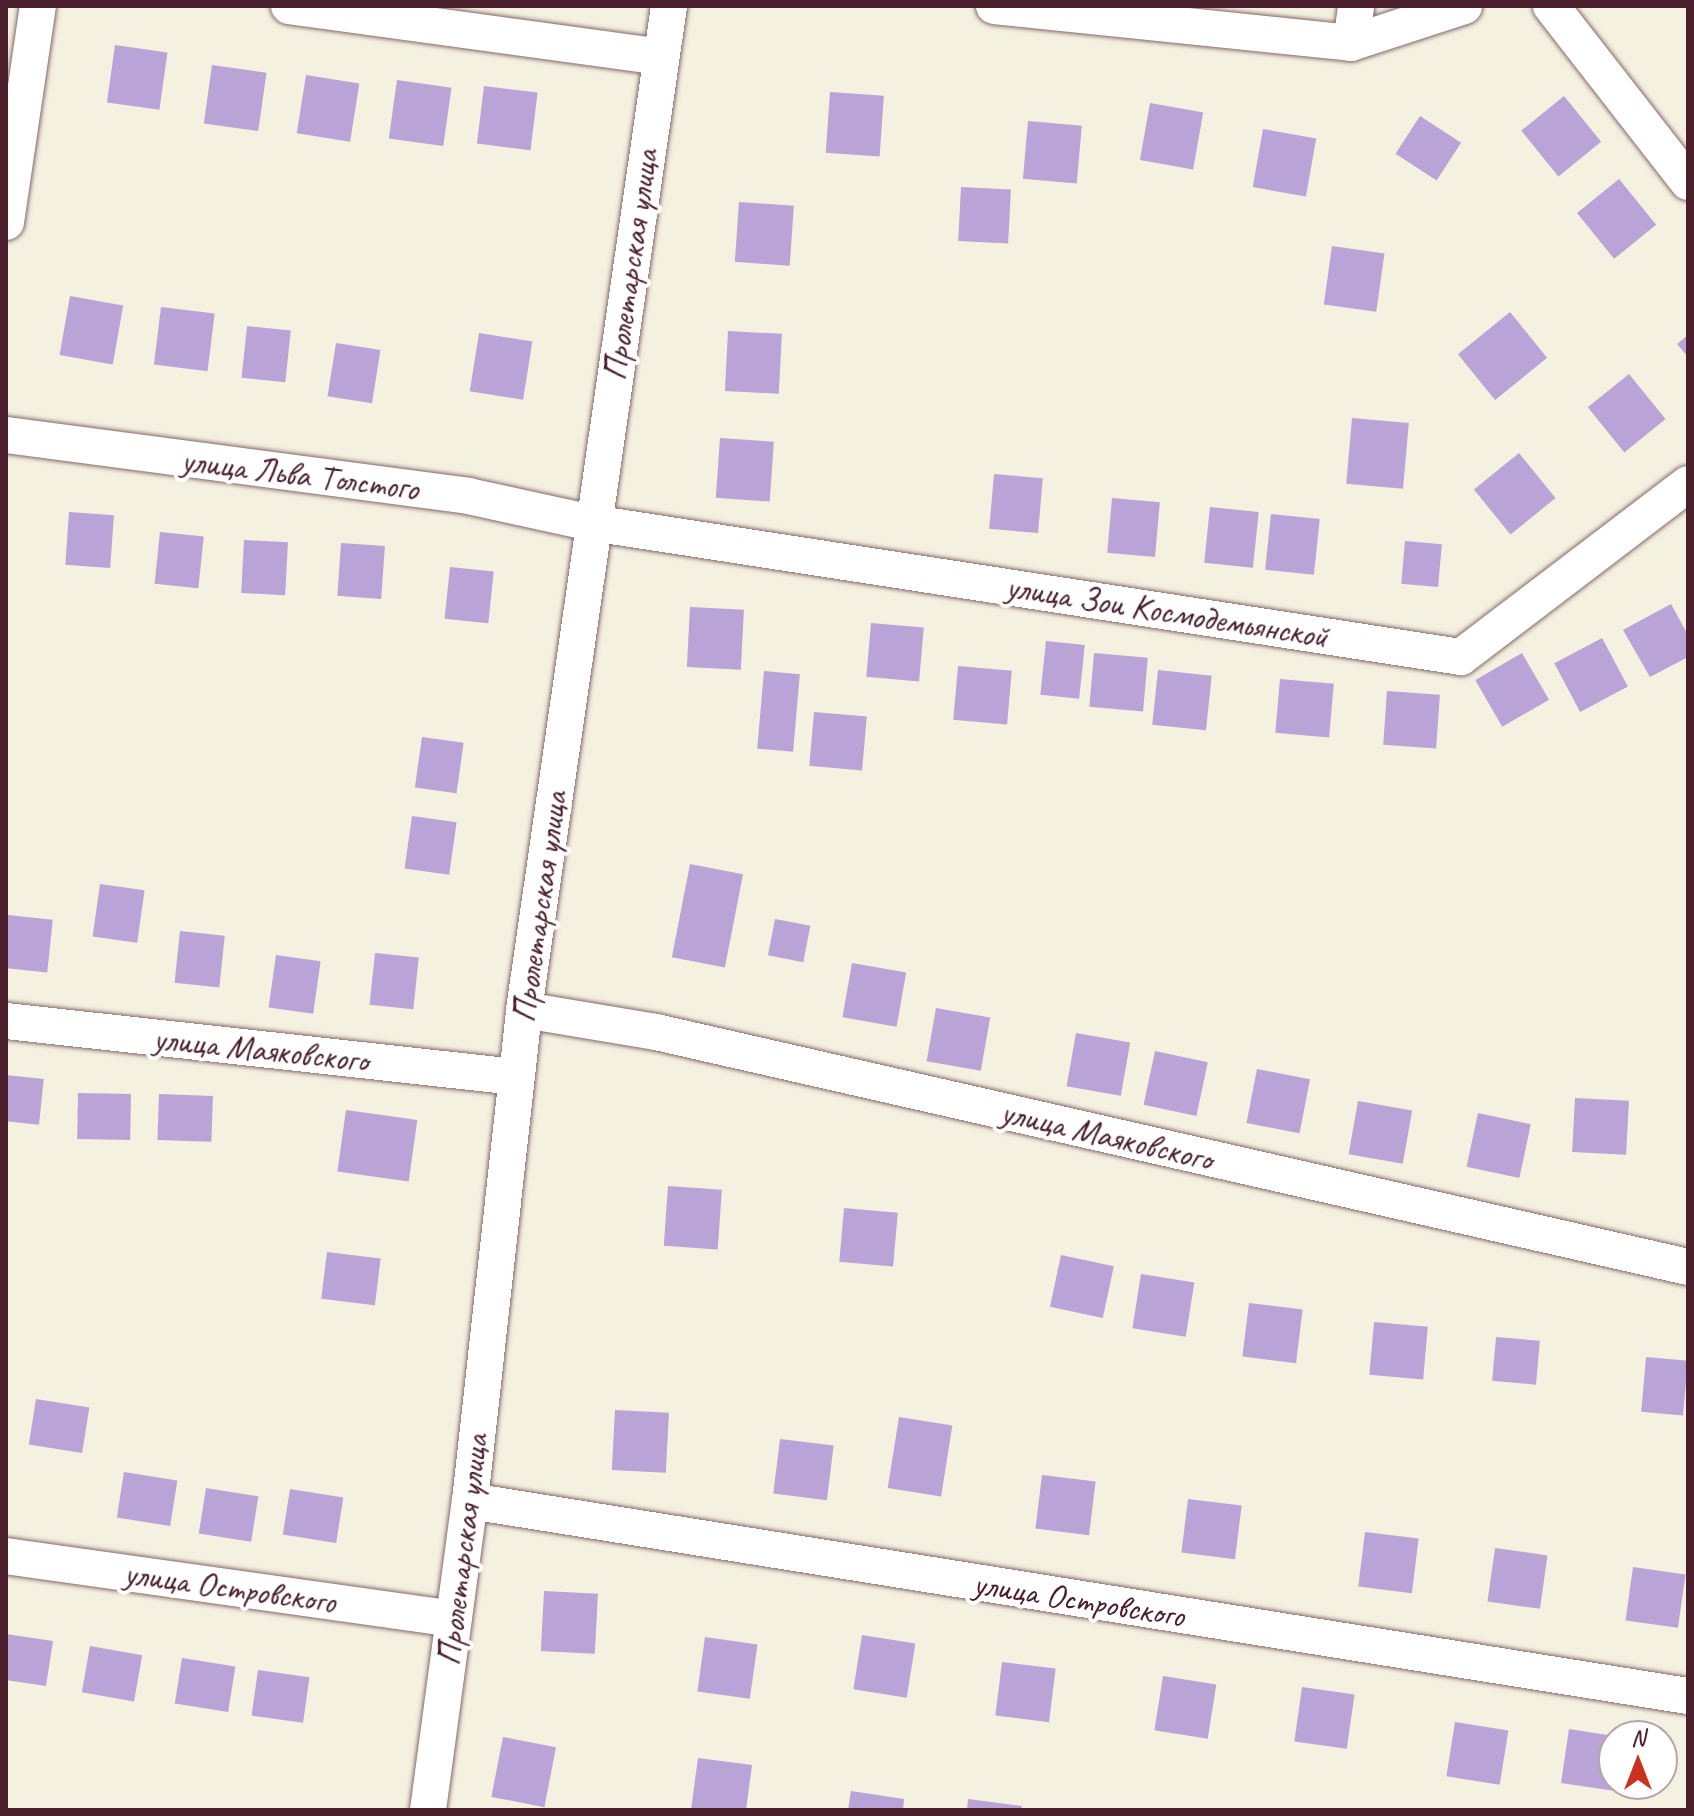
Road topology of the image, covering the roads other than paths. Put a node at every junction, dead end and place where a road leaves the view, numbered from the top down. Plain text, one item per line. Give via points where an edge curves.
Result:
1 (38, 6) edge
2 (289, 6) edge
3 (669, 6) edge
4 (994, 6) edge
5 (1356, 6) edge
6 (1464, 6) edge
7 (1551, 6) edge
8 (1062, 11) edge
9 (1351, 43) junction
10 (660, 57) junction
11 (1688, 182) edge
12 (6, 222) edge
13 (6, 435) edge
14 (1688, 484) edge
15 (592, 523) junction
16 (524, 1010) junction
17 (6, 1021) edge
18 (516, 1077) junction
19 (1688, 1267) edge
20 (470, 1501) junction
21 (6, 1556) edge
22 (454, 1619) junction
23 (1688, 1696) edge
24 (428, 1810) edge

1 - 12 street
2 - 10 street
3 - 10 street, Пролетарская улица
4 - 8 street
5 - 9 street
6 - 9 street
7 - 11 street
8 - 9 street
10 - 15 street, Пролетарская улица
13 - 15 street, улица Льва Толстого via 468,496
14 - 15 street, улица Зои Космодемьянской via 1461,657
15 - 16 street, Пролетарская улица
16 - 18 street, Пролетарская улица
16 - 19 street, улица Маяковского via 656,1032
17 - 18 street, улица Маяковского
18 - 20 street, Пролетарская улица
20 - 22 street, Пролетарская улица
20 - 23 street, улица Островского
21 - 22 street, улица Островского
22 - 24 street, Пролетарская улица

